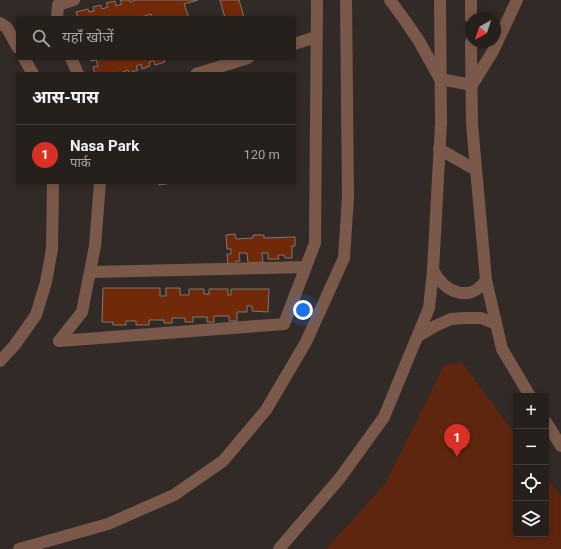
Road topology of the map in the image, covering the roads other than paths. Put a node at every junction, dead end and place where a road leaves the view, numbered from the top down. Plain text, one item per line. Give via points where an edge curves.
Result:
1 (74, 0) edge
2 (317, 0) edge
3 (346, 0) edge
4 (390, 0) edge
5 (440, 0) edge
6 (471, 0) edge
7 (517, 0) edge
8 (471, 12) edge
9 (57, 16) edge
10 (0, 23) edge
11 (316, 37) junction
12 (296, 43) edge
13 (16, 44) edge
14 (471, 48) edge
15 (25, 60) edge
16 (72, 60) edge
17 (242, 60) edge
18 (32, 72) edge
19 (77, 72) edge
20 (202, 72) edge
21 (440, 79) junction
22 (472, 85) junction
23 (439, 149) junction
24 (476, 170) junction
25 (53, 184) edge
26 (100, 184) edge
27 (306, 267) junction
28 (433, 270) junction
29 (90, 272) junction
30 (486, 280) junction
31 (496, 324) junction
32 (418, 336) junction
33 (0, 361) edge
34 (528, 393) edge
35 (549, 427) edge
36 (561, 446) edge
37 (19, 549) edge
38 (279, 549) edge

1 - 9 street via 58,5
2 - 11 street
3 - 37 street via 348,197 344,258 306,342 266,410 223,461 174,495 108,524
4 - 21 street via 411,28
5 - 21 street
6 - 8 street
7 - 22 street via 493,51
10 - 13 street via 7,28
11 - 12 street
11 - 27 street via 315,243
14 - 22 street
15 - 18 street
16 - 19 street
17 - 20 street
21 - 22 street
21 - 23 street
22 - 24 street
23 - 24 street
23 - 28 street
24 - 30 street
25 - 33 street via 52,249 46,282 36,315
26 - 29 street via 95,246
27 - 29 street
27 - 29 street via 284,324 59,341 82,312
28 - 30 street via 450,290 459,293 475,291
28 - 32 street via 429,308
30 - 31 street
31 - 32 street via 481,318 451,319
31 - 34 street via 502,349
32 - 38 street via 384,417 340,478
35 - 36 street

